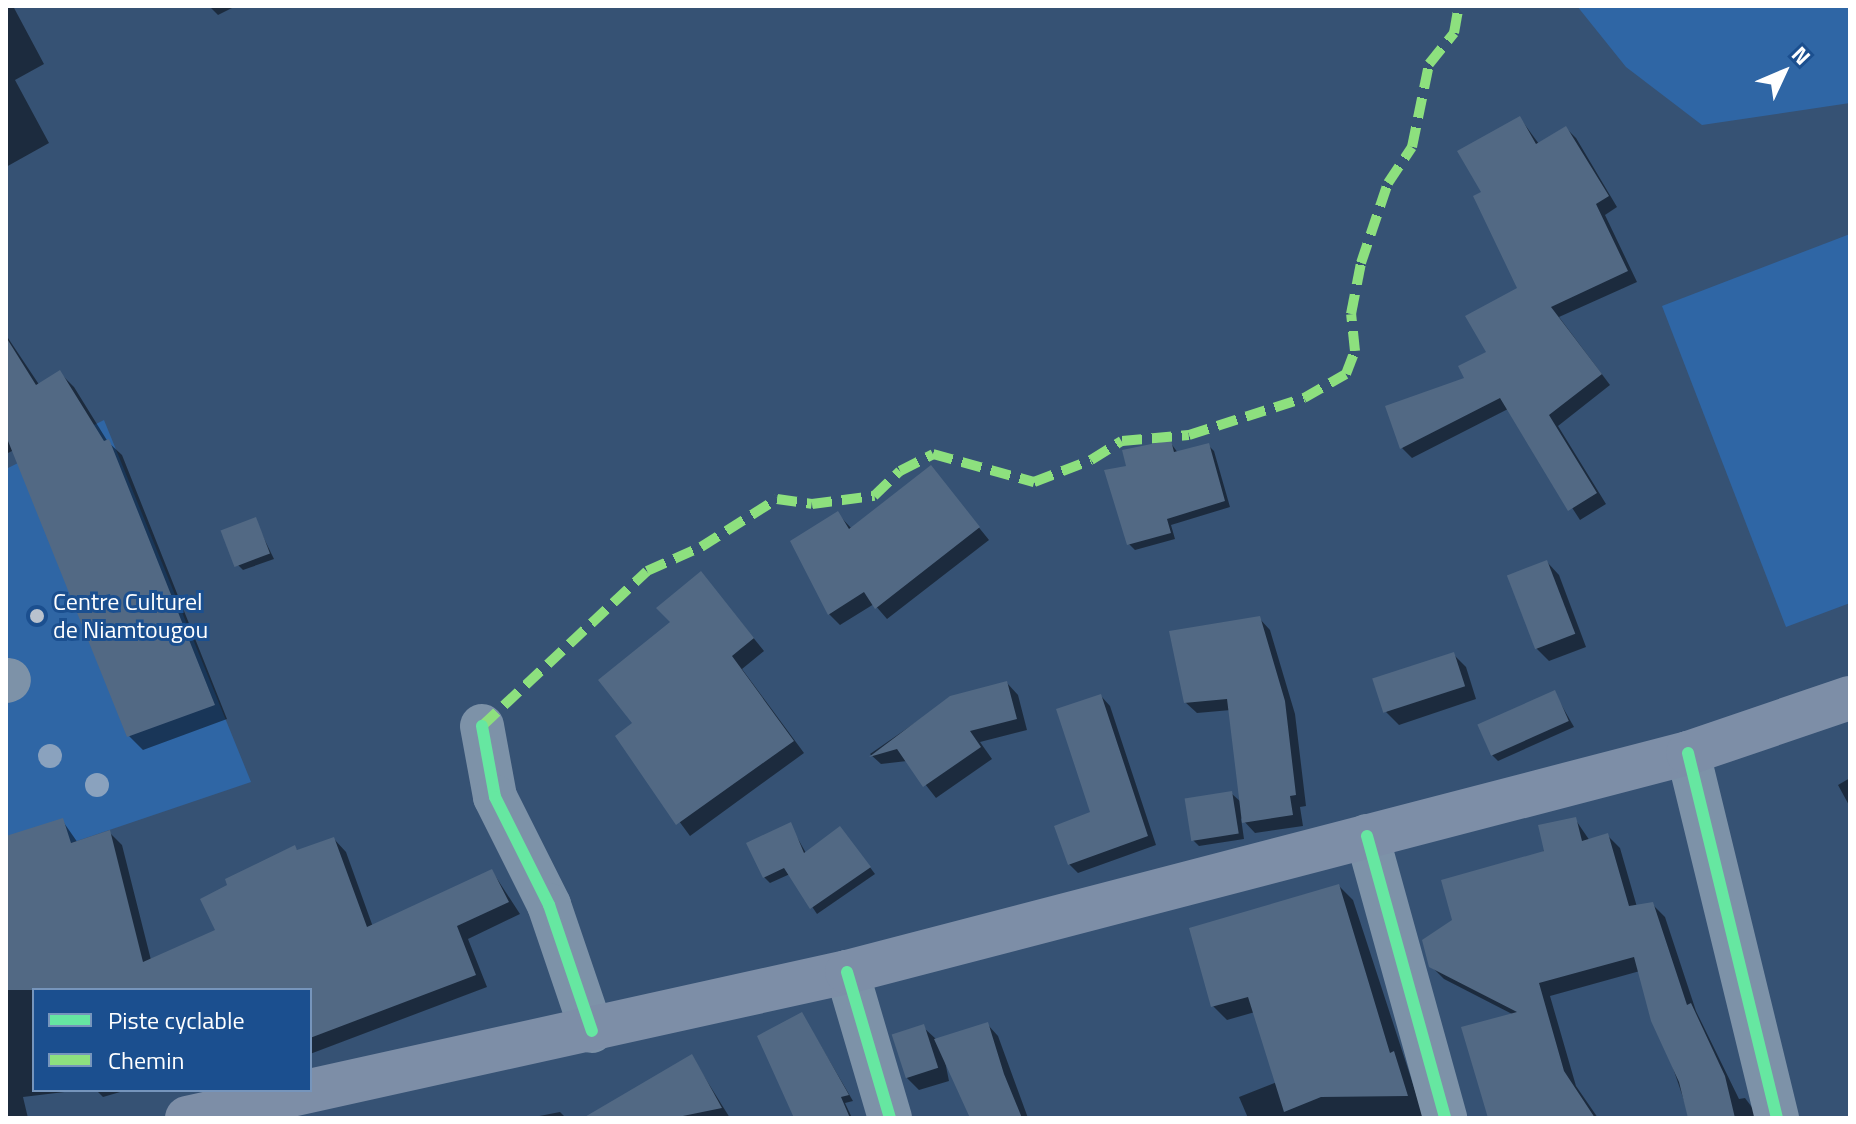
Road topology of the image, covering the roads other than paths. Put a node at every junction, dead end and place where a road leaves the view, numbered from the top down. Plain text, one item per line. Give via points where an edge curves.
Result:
1 (1850, 698) edge
2 (482, 726) dead end
3 (1688, 753) junction
4 (1367, 836) junction
5 (847, 972) junction
6 (592, 1031) junction
7 (312, 1091) edge
8 (308, 1092) edge
9 (187, 1118) edge
10 (890, 1118) edge
11 (1445, 1118) edge
12 (1777, 1118) edge

1 - 3 main road
2 - 6 street via 495,797 549,905
3 - 4 main road
3 - 12 street
4 - 5 main road
4 - 11 street
5 - 6 main road
5 - 10 street
6 - 7 main road
8 - 9 main road

